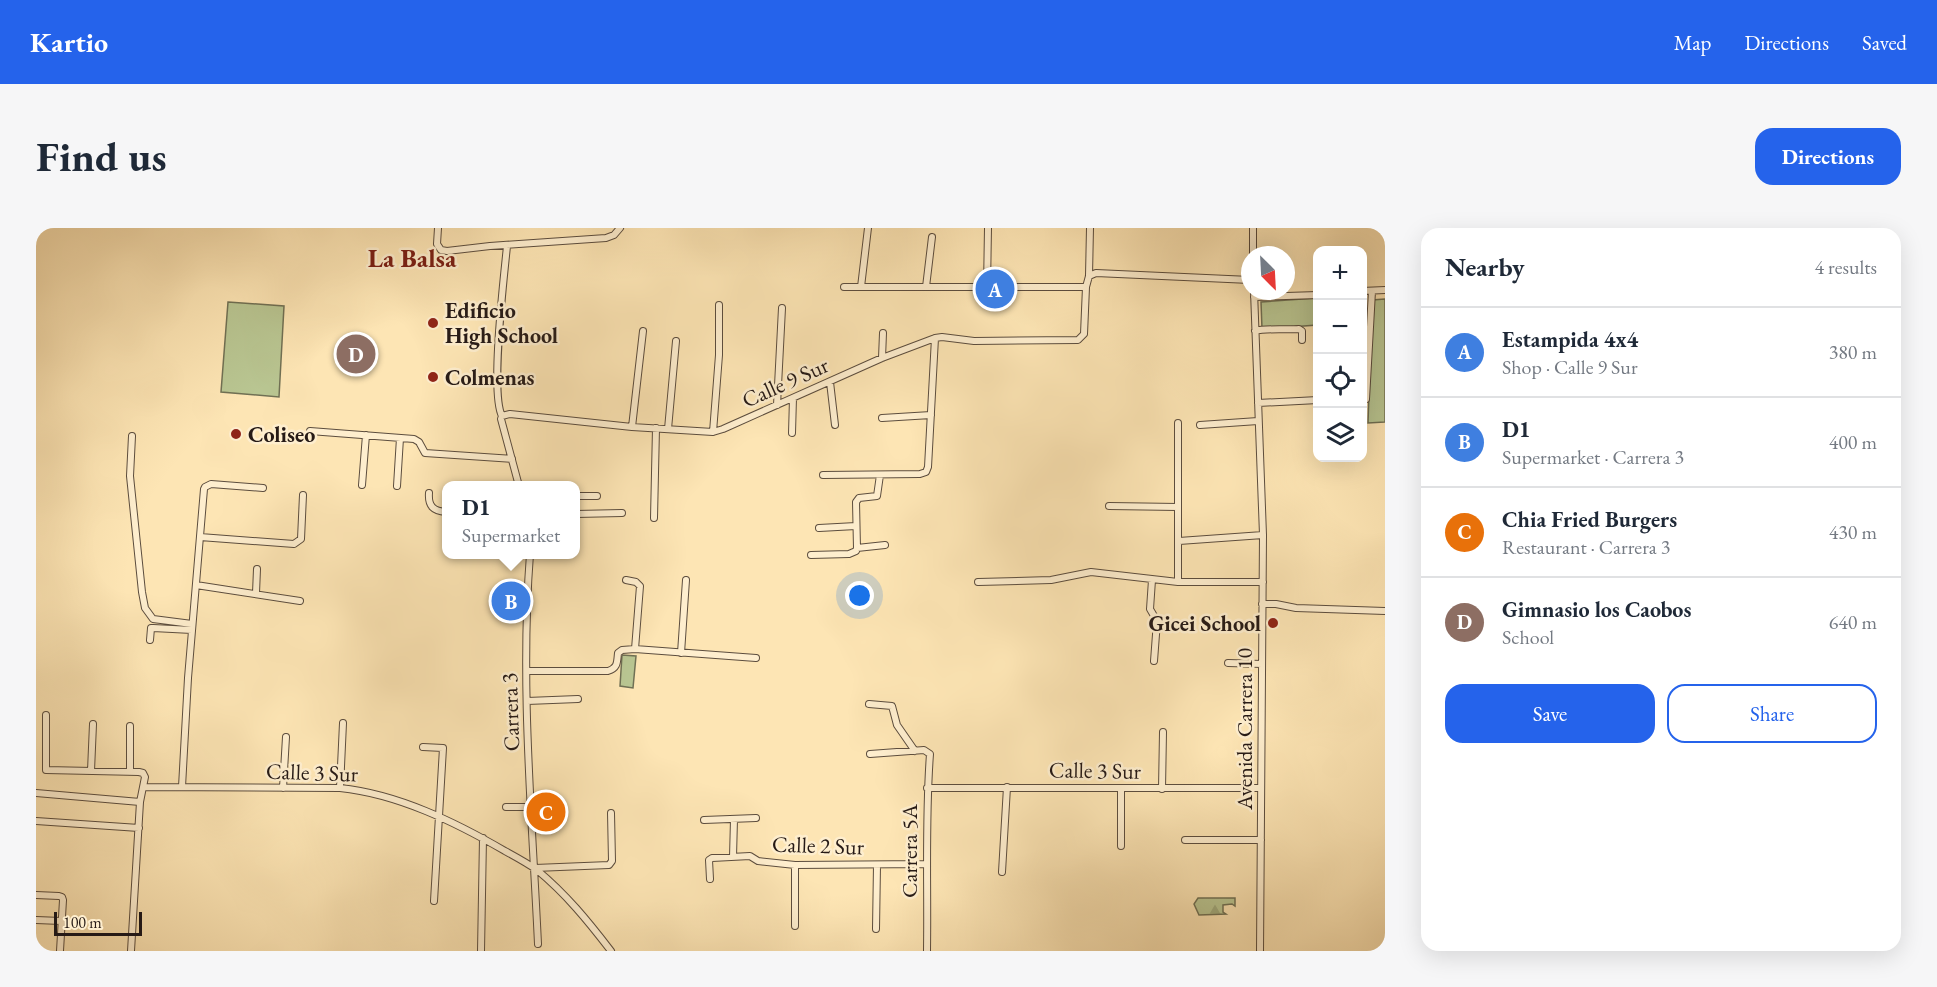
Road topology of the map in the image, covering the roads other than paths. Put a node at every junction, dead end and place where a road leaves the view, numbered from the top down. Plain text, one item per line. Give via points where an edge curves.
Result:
1 (438, 228) edge
2 (620, 228) edge
3 (868, 228) edge
4 (988, 228) edge
5 (1090, 228) edge
6 (1253, 228) edge
7 (932, 237) dead end
8 (507, 246) junction
9 (1253, 246) edge
10 (1089, 276) junction
11 (1241, 280) edge
12 (844, 287) dead end
13 (861, 287) junction
14 (926, 287) junction
15 (987, 287) junction
16 (1086, 287) junction
17 (1305, 287) dead end
18 (1385, 290) edge
19 (1367, 291) edge
20 (1372, 291) junction
21 (1313, 295) edge
22 (1295, 296) edge
23 (1307, 296) junction
24 (1254, 300) edge
25 (719, 305) dead end
26 (782, 308) dead end
27 (643, 331) dead end
28 (1255, 331) junction
29 (883, 333) dead end
30 (934, 339) junction
31 (676, 340) dead end
32 (1302, 340) dead end
33 (882, 358) junction
34 (1367, 381) edge
35 (830, 382) junction
36 (793, 398) junction
37 (1313, 400) edge
38 (1258, 403) junction
39 (777, 405) junction
40 (931, 415) junction
41 (502, 416) junction
42 (882, 418) dead end
43 (1258, 421) junction
44 (1178, 423) dead end
45 (1200, 424) dead end
46 (835, 425) dead end
47 (632, 427) junction
48 (656, 428) junction
49 (668, 429) junction
50 (310, 430) dead end
51 (713, 432) junction
52 (792, 433) dead end
53 (366, 435) junction
54 (132, 436) dead end
55 (400, 438) junction
56 (512, 459) junction
57 (823, 475) dead end
58 (880, 475) junction
59 (518, 481) edge
60 (362, 485) dead end
61 (397, 486) dead end
62 (263, 488) dead end
63 (429, 493) dead end
64 (303, 495) dead end
65 (580, 496) edge
66 (597, 496) dead end
67 (1109, 506) dead end
68 (1178, 507) junction
69 (442, 512) edge
70 (622, 513) dead end
71 (580, 514) edge
72 (654, 518) dead end
73 (856, 526) junction
74 (819, 528) dead end
75 (1263, 535) junction
76 (200, 537) junction
77 (1179, 541) junction
78 (885, 545) dead end
79 (857, 548) junction
80 (811, 555) dead end
81 (530, 559) edge
82 (257, 569) dead end
83 (626, 580) dead end
84 (686, 580) dead end
85 (1152, 580) junction
86 (978, 582) dead end
87 (1178, 582) junction
88 (1263, 582) junction
89 (196, 585) junction
90 (256, 593) junction
91 (300, 601) dead end
92 (1262, 604) junction
93 (1385, 611) edge
94 (192, 627) junction
95 (150, 640) dead end
96 (635, 649) junction
97 (681, 653) junction
98 (756, 658) dead end
99 (1154, 662) dead end
100 (1228, 663) dead end
101 (1262, 664) junction
102 (527, 671) junction
103 (578, 699) dead end
104 (527, 702) junction
105 (869, 704) dead end
106 (46, 715) dead end
107 (343, 723) dead end
108 (93, 724) dead end
109 (129, 726) dead end
110 (1162, 732) dead end
111 (286, 736) dead end
112 (423, 747) dead end
113 (915, 751) junction
114 (870, 754) dead end
115 (91, 771) junction
116 (130, 772) junction
117 (143, 787) junction
118 (182, 787) junction
119 (1007, 787) junction
120 (283, 788) junction
121 (339, 788) junction
122 (927, 788) junction
123 (1262, 788) junction
124 (1121, 789) junction
125 (1162, 789) junction
126 (36, 793) edge
127 (140, 802) junction
128 (506, 807) dead end
129 (531, 807) junction
130 (611, 813) dead end
131 (438, 817) junction
132 (756, 818) dead end
133 (734, 819) junction
134 (704, 820) dead end
135 (36, 821) edge
136 (139, 828) junction
137 (483, 838) junction
138 (1185, 840) dead end
139 (1261, 840) junction
140 (1121, 846) dead end
141 (733, 857) junction
142 (926, 864) junction
143 (795, 865) junction
144 (877, 866) junction
145 (534, 868) junction
146 (1002, 872) dead end
147 (710, 879) dead end
148 (36, 895) edge
149 (434, 901) dead end
150 (36, 920) edge
151 (61, 921) junction
152 (795, 926) dead end
153 (876, 929) dead end
154 (538, 944) dead end
155 (60, 951) edge
156 (131, 951) edge
157 (481, 951) edge
158 (611, 951) edge
159 (927, 951) edge
160 (1260, 951) edge

1 - 8 street via 437,244 441,250
2 - 8 street via 606,238
3 - 13 street
4 - 15 street
5 - 10 street
6 - 9 street
7 - 14 street
8 - 41 street via 498,378
10 - 11 street via 1096,273
10 - 16 street
12 - 13 street
13 - 14 street
14 - 15 street
15 - 16 street
16 - 30 street, Calle 9 Sur via 1084,334 1078,340
17 - 23 street
18 - 20 street
19 - 20 street
20 - 34 street
21 - 23 street
22 - 23 street
24 - 28 street, Avenida Carrera 10
25 - 51 street
26 - 39 street
27 - 47 street
28 - 32 street via 1299,329
28 - 38 street, Avenida Carrera 10
29 - 33 street
30 - 33 street, Calle 9 Sur
30 - 40 street
31 - 49 street
33 - 35 street, Calle 9 Sur
35 - 36 street, Calle 9 Sur
35 - 46 street
36 - 39 street, Calle 9 Sur
36 - 52 street
37 - 38 street
38 - 43 street, Avenida Carrera 10
39 - 51 street, Calle 9 Sur
40 - 42 street
40 - 58 street via 926,472
41 - 47 street, Calle 9 Sur
41 - 56 street
43 - 45 street
43 - 75 street, Avenida Carrera 10
44 - 68 street
47 - 48 street, Calle 9 Sur
48 - 49 street, Calle 9 Sur
48 - 72 street
49 - 51 street, Calle 9 Sur
50 - 53 street
53 - 55 street
53 - 60 street
54 - 94 street via 130,476 145,608 153,619
55 - 56 street via 416,440 425,453
55 - 61 street
56 - 59 street
57 - 58 street
58 - 73 street via 877,496 857,500
62 - 76 street via 211,484 205,487
63 - 69 street via 431,507
64 - 76 street via 301,539 294,544
65 - 66 street
67 - 68 street
68 - 77 street
70 - 71 street
73 - 74 street
73 - 79 street
75 - 77 street
75 - 88 street, Avenida Carrera 10
76 - 89 street
77 - 87 street
78 - 79 street
79 - 80 street via 849,554
81 - 102 street, Carrera 3
82 - 90 street
83 - 96 street via 640,586
84 - 97 street
85 - 86 street via 1091,572 1052,579
85 - 87 street
85 - 99 street via 1150,609 1157,621
87 - 88 street
88 - 92 street, Avenida Carrera 10
89 - 90 street
89 - 94 street
90 - 91 street
92 - 93 street
92 - 101 street, Avenida Carrera 10
94 - 95 street via 153,628
94 - 118 street
96 - 97 street
96 - 102 street via 619,651 614,669
97 - 98 street
100 - 101 street
101 - 123 street, Avenida Carrera 10
102 - 104 street, Carrera 3
103 - 104 street
104 - 129 street, Carrera 3
105 - 113 street via 892,706 897,725
106 - 115 street via 46,770
107 - 121 street
108 - 115 street
109 - 116 street
110 - 125 street
111 - 120 street
112 - 131 street via 443,748
113 - 114 street
113 - 122 street, Carrera 5A via 930,754
115 - 116 street
116 - 117 street via 143,773
117 - 118 street, Calle 3 Sur
117 - 127 street
118 - 120 street, Calle 3 Sur
119 - 122 street, Calle 3 Sur
119 - 124 street, Calle 3 Sur
119 - 146 street
120 - 121 street, Calle 3 Sur
121 - 131 street, Calle 3 Sur via 362,790
122 - 142 street, Carrera 5A
123 - 125 street, Calle 3 Sur
123 - 139 street, Avenida Carrera 10
124 - 125 street, Calle 3 Sur
124 - 140 street
126 - 127 street
127 - 136 street
128 - 129 street
129 - 145 street, Carrera 3
130 - 145 street via 609,865
131 - 137 street, Calle 3 Sur
131 - 149 street
132 - 133 street
133 - 134 street
133 - 141 street
135 - 136 street
136 - 156 street
137 - 145 street, Calle 3 Sur
137 - 157 street
138 - 139 street
139 - 160 street, Avenida Carrera 10
141 - 143 street, Calle 2 Sur via 750,856 759,861
141 - 147 street, Calle 2 Sur via 710,858
142 - 144 street, Calle 2 Sur
142 - 159 street, Carrera 5A
143 - 144 street, Calle 2 Sur
143 - 152 street
144 - 153 street
145 - 154 street, Carrera 3
145 - 158 street, Calle 3 Sur via 575,905
148 - 151 street via 62,897
150 - 151 street
151 - 155 street

